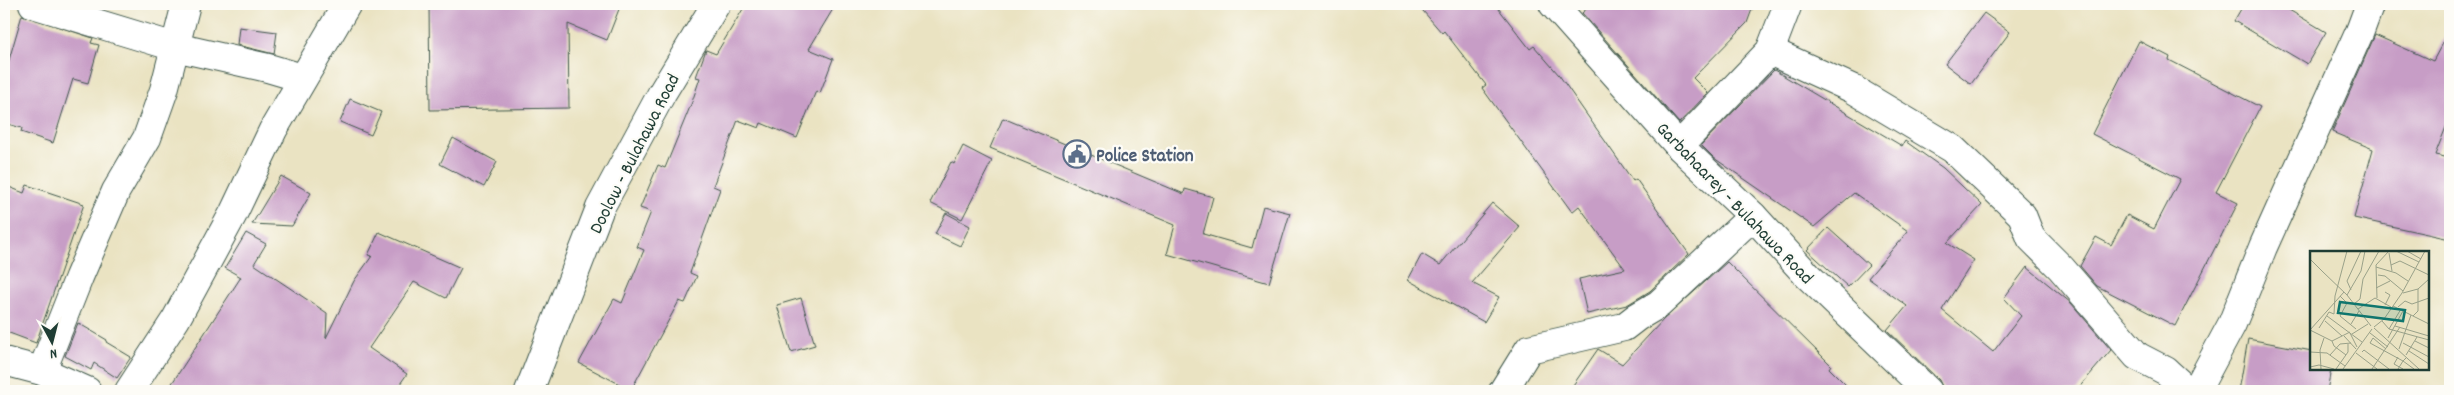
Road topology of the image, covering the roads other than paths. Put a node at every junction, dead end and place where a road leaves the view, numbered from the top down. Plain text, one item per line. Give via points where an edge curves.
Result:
1 (33, 4) edge
2 (186, 4) edge
3 (348, 4) edge
4 (716, 4) edge
5 (1788, 4) edge
6 (2370, 4) edge
7 (1562, 7) edge
8 (175, 47) junction
9 (1770, 50) junction
10 (302, 78) junction
11 (1679, 146) junction
12 (1753, 216) junction
13 (4, 361) edge
14 (42, 371) junction
15 (87, 391) edge
16 (129, 391) edge
17 (529, 391) edge
18 (1503, 391) edge
19 (1928, 391) edge
20 (2188, 391) edge
21 (2196, 391) edge

1 - 8 street
2 - 8 street
3 - 10 street
4 - 17 street, Doolow - Bulahawa Road via 662,92 600,208
5 - 9 street
6 - 21 street via 2232,324
7 - 11 street, Garbahaarey - Bulahawa Road
8 - 10 street
8 - 14 street via 147,138 116,191
9 - 11 street
9 - 20 street via 1851,88 1953,148 2022,215 2031,238 2137,356 2166,371
10 - 16 street via 176,319
11 - 12 street, Garbahaarey - Bulahawa Road
12 - 18 street via 1659,304 1624,327 1529,349
12 - 19 street, Garbahaarey - Bulahawa Road via 1808,276
13 - 14 street
14 - 15 street

